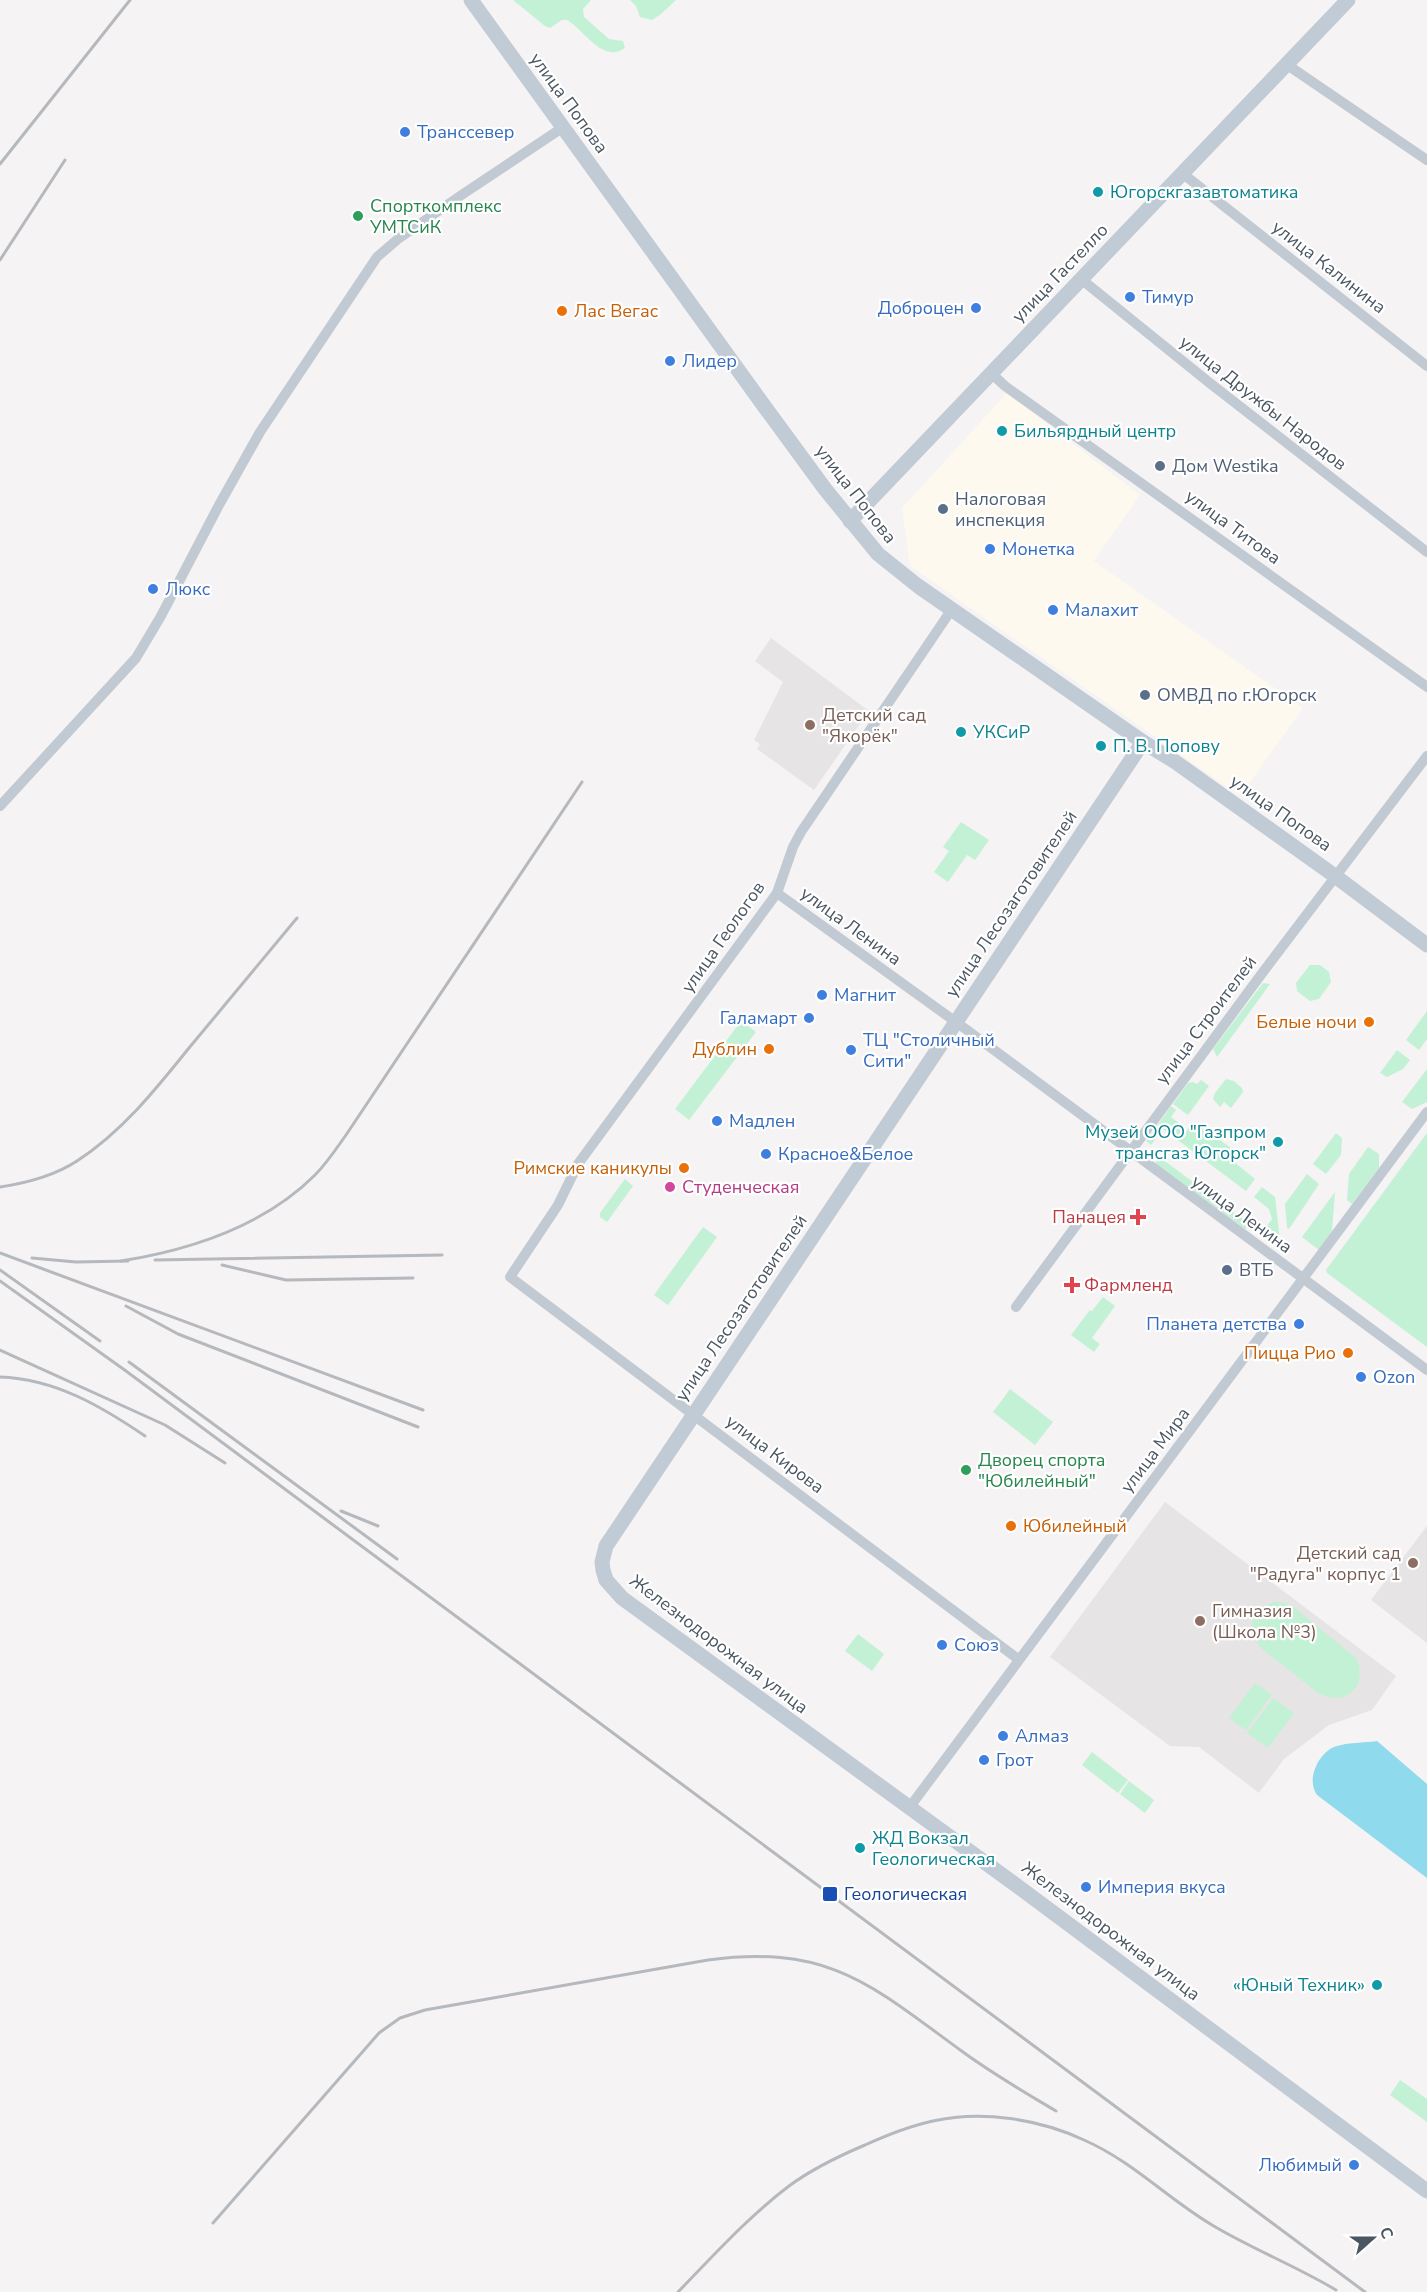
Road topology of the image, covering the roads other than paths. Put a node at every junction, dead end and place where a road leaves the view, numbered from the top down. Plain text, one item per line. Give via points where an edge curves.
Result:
1 (471, 0) edge
2 (1348, 0) edge
3 (1286, 64) junction
4 (562, 128) junction
5 (1427, 160) edge
6 (1182, 173) junction
7 (1081, 279) junction
8 (1427, 366) edge
9 (991, 373) junction
10 (850, 521) junction
11 (1427, 552) edge
12 (952, 609) junction
13 (1427, 687) edge
14 (1143, 742) junction
15 (1427, 756) edge
16 (0, 806) edge
17 (1335, 876) junction
18 (777, 893) junction
19 (1427, 945) edge
20 (956, 1022) junction
21 (1427, 1112) edge
22 (1129, 1151) junction
23 (510, 1277) joint
24 (1304, 1280) junction
25 (1016, 1307) dead end
26 (1427, 1370) edge
27 (693, 1414) junction
28 (603, 1570) joint
29 (1018, 1659) junction
30 (909, 1808) junction
31 (1427, 2191) edge

1 - 4 main road, улица Попова
2 - 3 main road, улица Гастелло
3 - 5 street
3 - 6 main road, улица Гастелло
4 - 10 main road, улица Попова
4 - 16 street via 377,257 260,432 136,658
6 - 7 main road, улица Гастелло
6 - 8 street, улица Калинина
7 - 9 main road, улица Гастелло
7 - 11 street, улица Дружбы Народов
9 - 10 main road, улица Гастелло
9 - 13 street, улица Титова
10 - 12 main road, улица Попова via 888,564
12 - 14 main road, улица Попова
12 - 18 street, улица Геологов via 801,832
14 - 17 main road, улица Попова
14 - 20 main road, улица Лесозаготовителей
15 - 17 street, улица Строителей
17 - 19 main road, улица Попова
17 - 22 street, улица Строителей
18 - 20 street, улица Ленина
18 - 23 street, улица Геологов via 578,1164 558,1205
20 - 22 street, улица Ленина
20 - 27 main road, улица Лесозаготовителей
21 - 24 street, улица Мира
22 - 24 street, улица Ленина
22 - 25 street, улица Строителей
23 - 27 street, улица Кирова
24 - 26 street, улица Ленина
24 - 29 street, улица Мира
27 - 28 main road, улица Лесозаготовителей via 606,1546
27 - 29 street, улица Кирова
28 - 30 main road, Железнодорожная улица via 622,1599
29 - 30 street, улица Мира
30 - 31 main road, Железнодорожная улица

